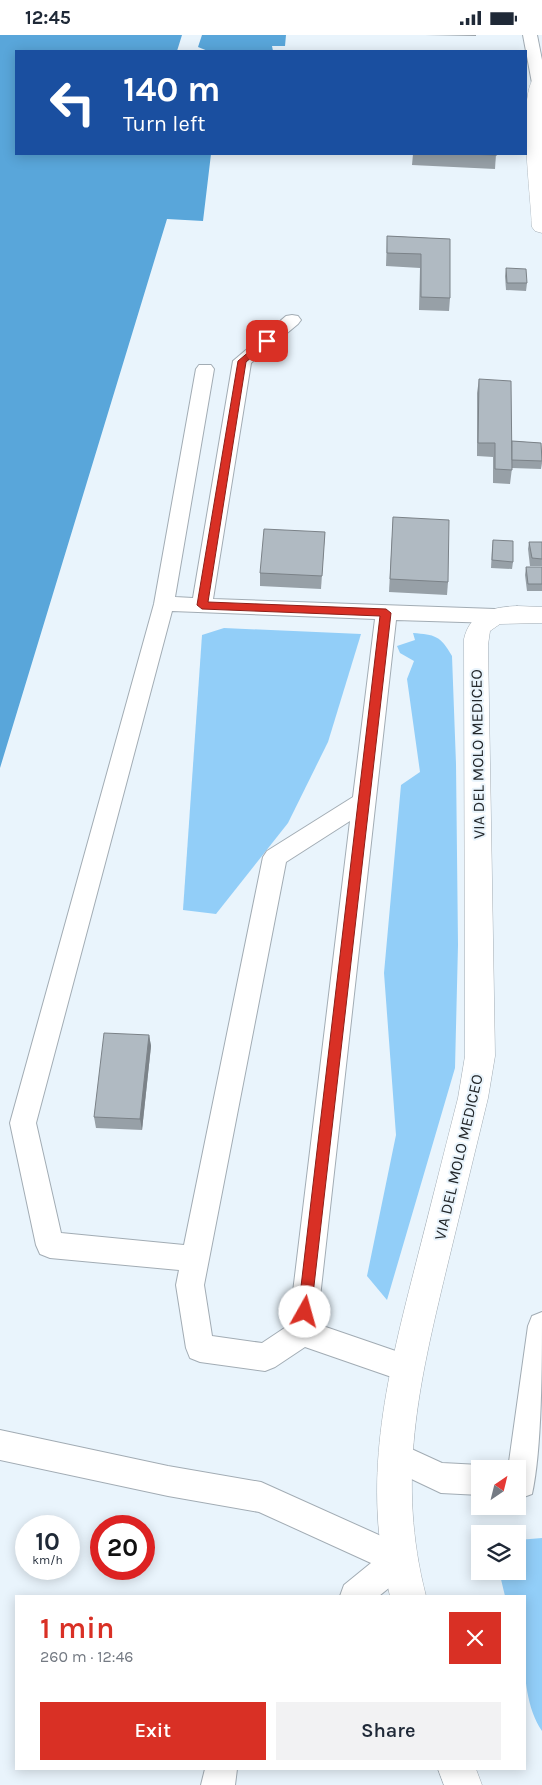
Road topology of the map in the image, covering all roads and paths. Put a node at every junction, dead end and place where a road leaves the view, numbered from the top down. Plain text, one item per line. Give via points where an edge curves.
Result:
1 (530, 35) edge
2 (539, 83) joint
3 (542, 227) edge
4 (292, 320) dead end
5 (205, 369) dead end
6 (164, 604) junction
7 (202, 605) junction
8 (386, 613) junction
9 (542, 615) edge
10 (495, 617) junction
11 (364, 802) junction
12 (194, 1259) junction
13 (542, 1326) edge
14 (302, 1332) junction
15 (406, 1368) junction
16 (0, 1445) edge
17 (394, 1457) junction
18 (471, 1480) edge
19 (527, 1483) edge
20 (399, 1560) junction
21 (356, 1595) edge
22 (408, 1595) edge
23 (221, 1770) edge
24 (457, 1770) edge
25 (218, 1785) edge
26 (463, 1785) edge

1 - 2 lane
2 - 3 street via 534,102
4 - 7 lane via 242,361
5 - 6 lane
6 - 7 lane
6 - 12 lane via 24,1123 50,1245
7 - 8 lane
8 - 10 lane
8 - 11 lane
9 - 10 street
10 - 15 street, VIA DEL MOLO MEDICEO via 479,630 475,673 480,1057 452,1191
11 - 12 lane via 275,857
11 - 14 lane
12 - 14 lane via 190,1285 200,1348 265,1357
13 - 19 lane
14 - 15 lane
15 - 17 street, VIA DEL MOLO MEDICEO
16 - 20 lane via 261,1497
17 - 18 lane via 441,1478
17 - 20 street, VIA DEL MOLO MEDICEO via 393,1494
20 - 21 lane
20 - 22 street, VIA DEL MOLO MEDICEO
23 - 25 lane
24 - 26 street

